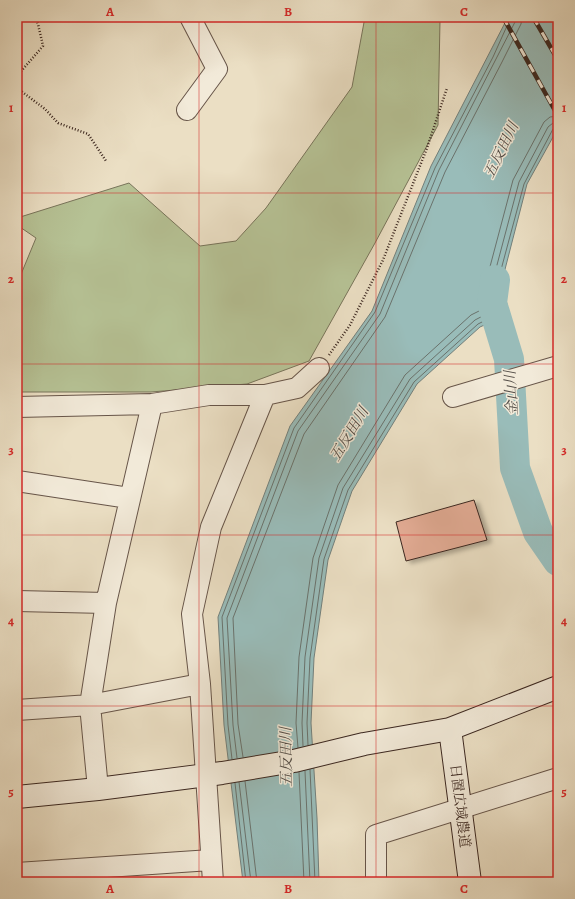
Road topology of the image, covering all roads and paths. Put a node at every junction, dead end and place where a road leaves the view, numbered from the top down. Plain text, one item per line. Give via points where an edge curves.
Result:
1 (35, 17) edge
2 (190, 17) edge
3 (17, 76) edge
4 (17, 88) edge
5 (447, 88) dead end
6 (187, 110) dead end
7 (106, 161) dead end
8 (558, 366) edge
9 (319, 368) joint
10 (265, 396) junction
11 (453, 397) dead end
12 (152, 404) junction
13 (17, 407) edge
14 (17, 481) edge
15 (129, 498) junction
16 (17, 601) edge
17 (106, 603) junction
18 (200, 684) junction
19 (558, 687) edge
20 (90, 705) junction
21 (17, 710) edge
22 (450, 729) junction
23 (214, 774) junction
24 (558, 778) edge
25 (98, 789) junction
26 (17, 797) edge
27 (460, 809) junction
28 (211, 860) junction
29 (17, 873) edge
30 (213, 882) edge
31 (376, 882) edge
32 (470, 882) edge

1 - 3 path via 43,46
2 - 6 street via 217,69
4 - 7 path via 45,109 58,123 88,134
5 - 9 path via 427,148 383,260 350,325
8 - 11 street
9 - 10 street via 297,388
10 - 12 street via 209,395
10 - 18 street via 211,527 192,614
12 - 13 street
12 - 15 street
14 - 15 street
15 - 17 street
16 - 17 street
17 - 20 street
18 - 20 street
18 - 23 street
19 - 22 street
20 - 21 street
20 - 25 street
22 - 23 street via 364,744 294,761
22 - 27 street, 日置広域農道
23 - 25 street
23 - 28 street
24 - 27 street
25 - 26 street
27 - 31 street via 376,835
27 - 32 street, 日置広域農道
28 - 29 street
28 - 30 street

